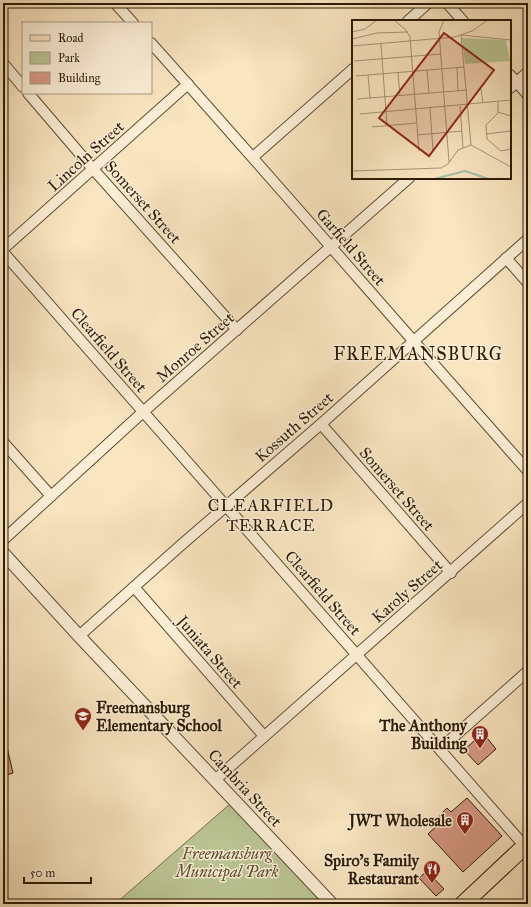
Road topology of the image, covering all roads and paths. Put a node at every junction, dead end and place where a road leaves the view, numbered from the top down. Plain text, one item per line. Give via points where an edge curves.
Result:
1 (116, 3) edge
2 (428, 3) edge
3 (447, 3) edge
4 (409, 20) edge
5 (461, 20) edge
6 (132, 22) edge
7 (152, 44) edge
8 (3, 63) edge
9 (352, 70) edge
10 (528, 72) edge
11 (512, 82) edge
12 (188, 84) junction
13 (22, 86) edge
14 (29, 94) edge
15 (528, 95) edge
16 (253, 156) junction
17 (94, 168) junction
18 (408, 179) edge
19 (528, 239) edge
20 (331, 247) junction
21 (3, 249) edge
22 (3, 252) edge
23 (506, 258) junction
24 (528, 283) edge
25 (237, 330) junction
26 (413, 341) junction
27 (144, 412) junction
28 (321, 424) junction
29 (3, 442) edge
30 (528, 471) edge
31 (51, 496) junction
32 (528, 503) edge
33 (226, 506) junction
34 (3, 540) edge
35 (3, 553) edge
36 (451, 573) junction
37 (134, 587) junction
38 (79, 636) junction
39 (357, 655) junction
40 (528, 671) edge
41 (264, 736) junction
42 (440, 750) junction
43 (215, 780) junction
44 (527, 846) edge
45 (332, 904) edge
46 (463, 904) edge

1 - 6 street
2 - 4 street
3 - 5 street
7 - 12 street, Garfield Street
8 - 13 street
9 - 16 street
10 - 11 street
11 - 15 street
12 - 16 street, Garfield Street
12 - 17 street, Lincoln Street
14 - 17 street, Somerset Street
16 - 20 street, Garfield Street
17 - 21 street, Lincoln Street
17 - 25 street, Somerset Street
18 - 20 street, Monroe Street
19 - 23 street, Kossuth Street
20 - 25 street, Monroe Street
20 - 26 street, Garfield Street
22 - 27 street, Clearfield Street
23 - 24 street
23 - 26 street, Kossuth Street
25 - 27 street, Monroe Street
26 - 28 street, Kossuth Street
26 - 30 street, Garfield Street
27 - 31 street, Monroe Street
27 - 33 street, Clearfield Street
28 - 33 street, Kossuth Street
28 - 36 street, Somerset Street
29 - 31 street
31 - 34 street, Monroe Street
32 - 36 street, Karoly Street
33 - 37 street, Kossuth Street
33 - 39 street, Clearfield Street
35 - 38 street, Cambria Street
36 - 39 street, Karoly Street
37 - 38 street, Kossuth Street
37 - 41 street, Juniata Street
38 - 43 street, Cambria Street
39 - 41 street, Karoly Street
39 - 42 street, Clearfield Street
40 - 42 street
41 - 43 street, Karoly Street
42 - 44 street, Clearfield Street
43 - 45 street, Cambria Street
44 - 46 main road

